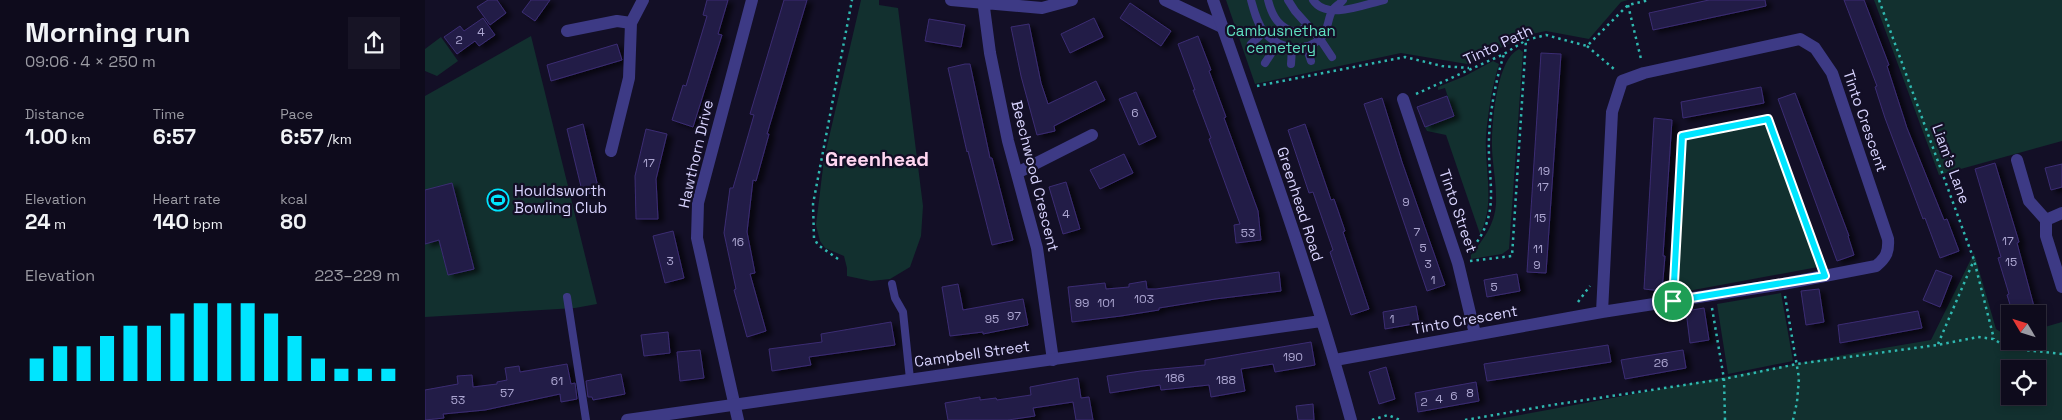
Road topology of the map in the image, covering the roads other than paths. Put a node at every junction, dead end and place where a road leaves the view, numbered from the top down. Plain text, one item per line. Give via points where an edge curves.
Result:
1 (643, 0) edge
2 (752, 0) edge
3 (951, 0) edge
4 (1072, 0) edge
5 (1165, 0) edge
6 (1213, 0) edge
7 (1251, 0) edge
8 (1268, 0) edge
9 (1288, 0) edge
10 (1313, 0) edge
11 (1343, 0) edge
12 (1384, 0) edge
13 (983, 2) edge
14 (1332, 11) junction
15 (631, 22) junction
16 (1308, 26) junction
17 (1222, 27) junction
18 (567, 31) dead end
19 (1264, 32) junction
20 (1320, 39) junction
21 (1278, 43) junction
22 (1251, 44) dead end
23 (1306, 46) junction
24 (1292, 48) junction
25 (1332, 57) dead end
26 (1311, 61) dead end
27 (1265, 63) dead end
28 (1291, 64) dead end
29 (1403, 99) road end
30 (1092, 135) dead end
31 (611, 151) dead end
32 (2017, 160) dead end
33 (1017, 173) junction
34 (2062, 213) edge
35 (2046, 220) junction
36 (892, 284) dead end
37 (2062, 287) edge
38 (567, 297) dead end
39 (1602, 312) junction
40 (1321, 321) junction
41 (1475, 334) junction
42 (1053, 360) junction
43 (1335, 360) junction
44 (910, 379) junction
45 (734, 404) junction
46 (586, 420) edge
47 (627, 420) edge
48 (738, 420) edge
49 (1351, 420) edge

1 - 15 street
2 - 45 street, Hawthorn Drive via 698,203 697,238
3 - 13 street
4 - 13 street via 1042,8
5 - 17 street
6 - 17 street, Greenhead Road
7 - 19 lane
8 - 16 lane via 1274,17 1285,29 1297,32
9 - 16 lane
10 - 14 lane via 1317,6
11 - 14 lane
12 - 14 lane
13 - 33 street, Beechwood Crescent via 990,53
14 - 20 lane via 1327,30
15 - 18 street
15 - 31 street via 629,78
16 - 20 lane
17 - 40 street, Greenhead Road
19 - 21 lane
19 - 22 lane
20 - 23 lane
20 - 25 lane
21 - 24 lane
21 - 27 lane
23 - 24 lane
23 - 26 lane
24 - 28 lane
29 - 41 street, Tinto Street via 1458,263
30 - 33 street
32 - 35 street via 2029,201
33 - 42 street, Beechwood Crescent via 1037,248
34 - 35 street
35 - 37 street via 2046,236
36 - 44 lane via 903,312
38 - 46 lane
39 - 39 street, Tinto Crescent via 1613,112 1622,81 1644,73 1800,39 1815,48 1832,72 1889,240 1884,260 1876,266 1783,284
39 - 41 street, Tinto Crescent
40 - 42 street, Campbell Street
40 - 43 street, Greenhead Road
41 - 43 street, Tinto Crescent
42 - 44 street, Campbell Street
43 - 49 street, Greenhead Road
44 - 45 street, Campbell Street
45 - 47 street, Campbell Street
45 - 48 street, Hawthorn Drive

